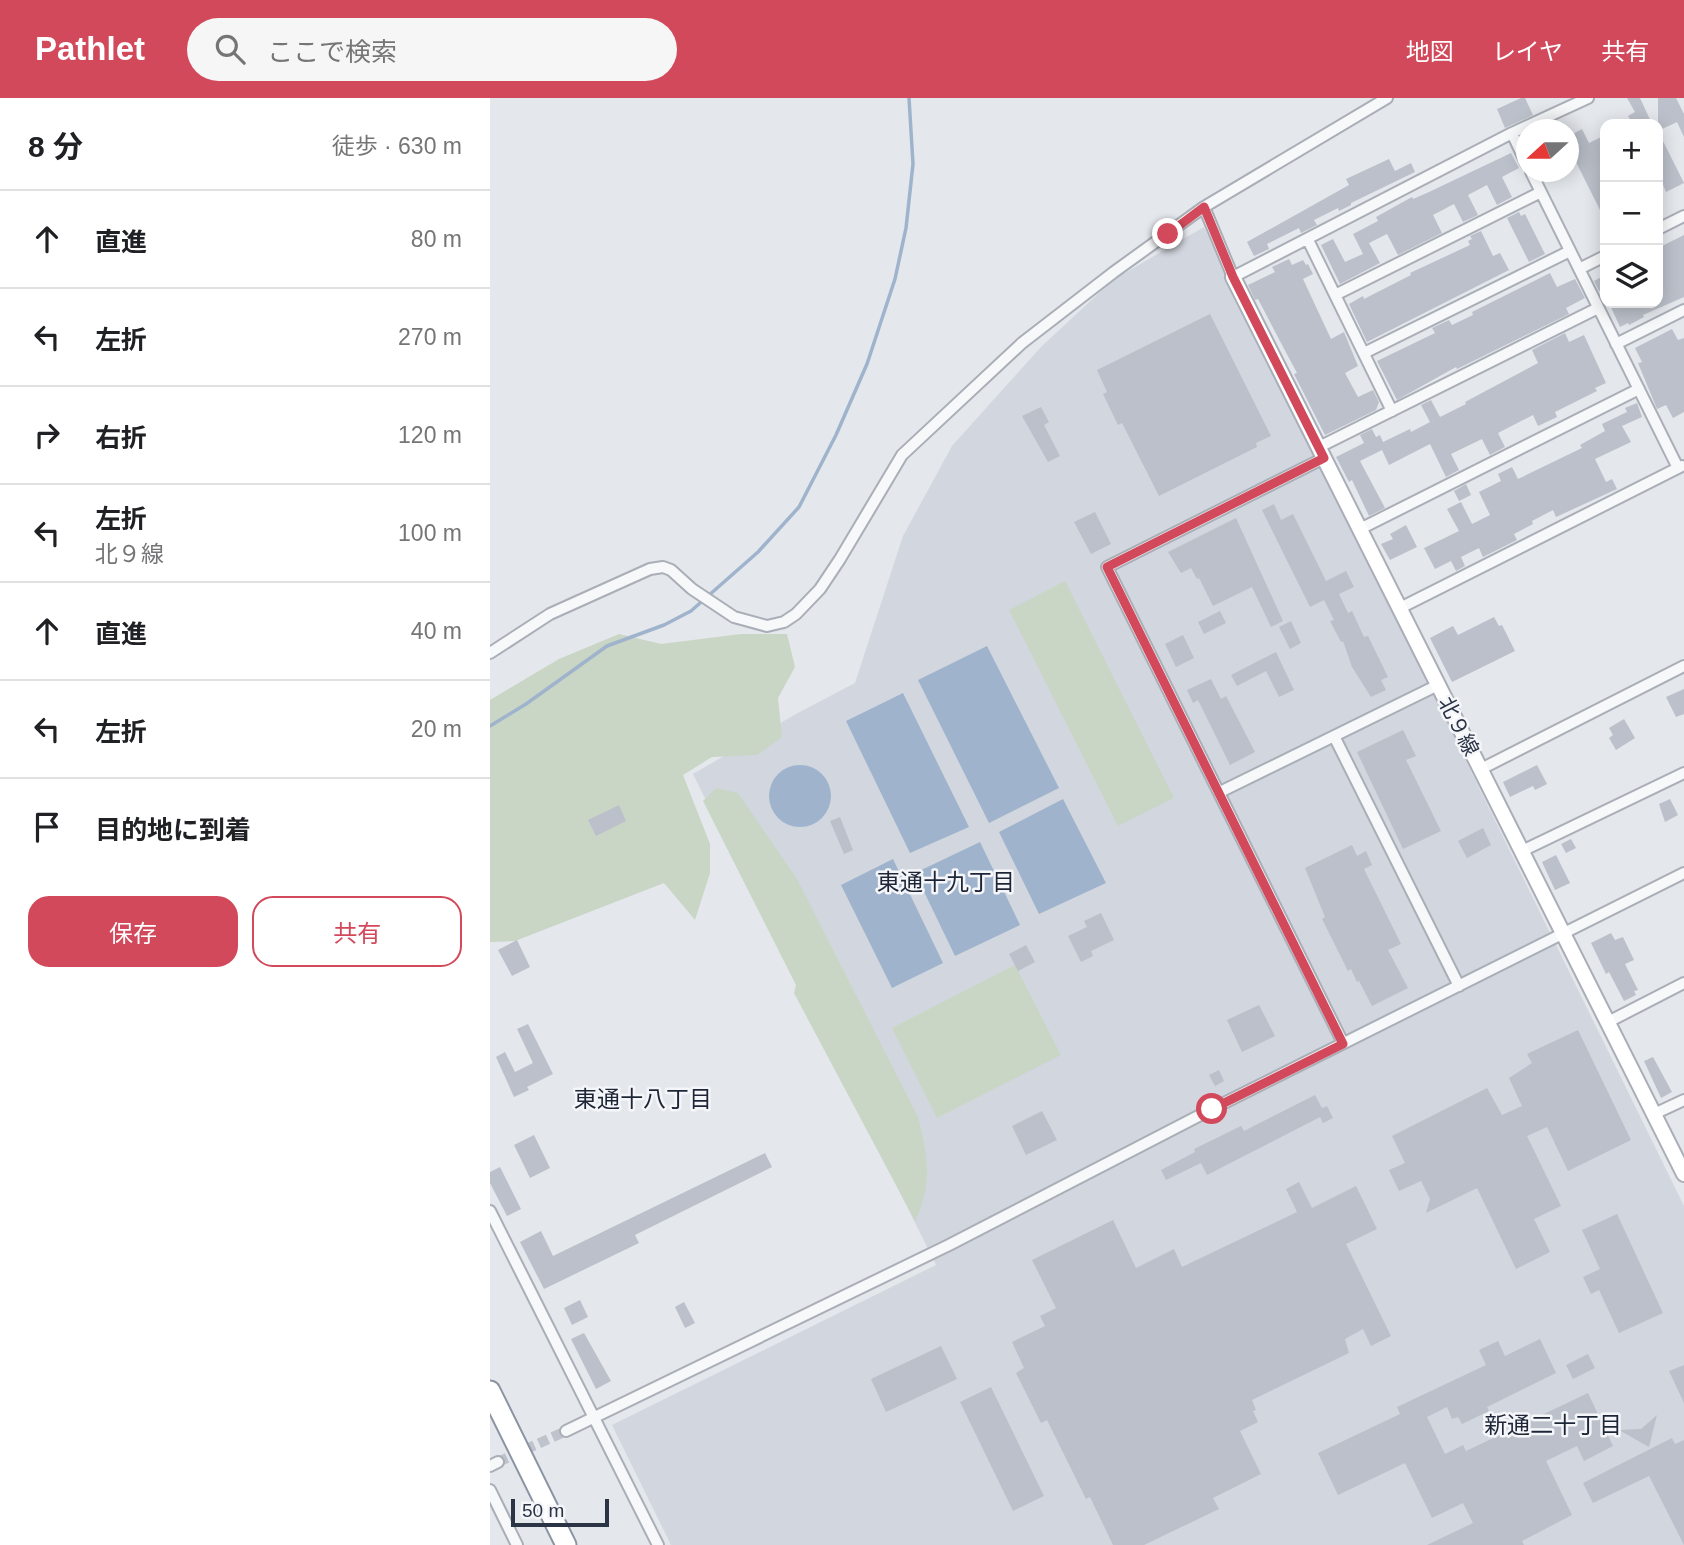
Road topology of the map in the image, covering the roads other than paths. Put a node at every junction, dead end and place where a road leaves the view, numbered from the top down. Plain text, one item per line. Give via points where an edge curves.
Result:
1 (1387, 98) edge
2 (1588, 98) edge
3 (1512, 133) junction
4 (1516, 141) edge
5 (1536, 182) edge
6 (1541, 192) junction
7 (1204, 207) junction
8 (1684, 216) edge
9 (1663, 226) edge
10 (1308, 240) junction
11 (1570, 251) junction
12 (1600, 258) edge
13 (1579, 269) junction
14 (1233, 277) junction
15 (1335, 295) junction
16 (1598, 308) junction
17 (1684, 310) edge
18 (1616, 344) junction
19 (1363, 353) junction
20 (1639, 389) junction
21 (1392, 411) junction
22 (1322, 453) junction
23 (1681, 466) edge
24 (1360, 529) junction
25 (1399, 608) junction
26 (490, 653) edge
27 (1684, 666) edge
28 (1438, 685) junction
29 (1334, 736) junction
30 (1481, 769) junction
31 (1684, 773) edge
32 (1220, 792) junction
33 (1522, 851) junction
34 (1684, 873) edge
35 (1563, 933) junction
36 (1684, 984) edge
37 (1459, 986) junction
38 (1608, 1022) junction
39 (1343, 1044) junction
40 (1684, 1100) edge
41 (1654, 1114) junction
42 (1684, 1174) edge
43 (490, 1211) edge
44 (490, 1391) edge
45 (594, 1418) junction
46 (566, 1431) tunnel mouth
47 (490, 1490) edge
48 (517, 1545) edge
49 (566, 1545) edge
50 (658, 1545) edge

1 - 7 street
2 - 3 street
3 - 4 street
3 - 10 street
5 - 6 street
6 - 11 street
6 - 15 street
7 - 14 street
7 - 26 street via 1022,343 910,446 820,589 784,622 767,626 734,617 663,567 550,614
8 - 9 street
10 - 14 street
10 - 15 street
11 - 13 street
11 - 19 street
12 - 13 street
13 - 16 street
14 - 22 street, 北９線
15 - 19 street
16 - 18 street
16 - 21 street
17 - 18 street
18 - 20 street
19 - 21 street
20 - 23 street
20 - 24 street
21 - 22 street
22 - 24 street, 北９線
22 - 32 street via 1107,567
23 - 25 street
24 - 25 street, 北９線
25 - 28 street, 北９線
27 - 30 street
28 - 29 street
28 - 30 street, 北９線
29 - 32 street
29 - 37 street
30 - 33 street, 北９線
31 - 33 street
32 - 39 street
33 - 35 street, 北９線
34 - 35 street
35 - 37 street
35 - 38 street, 北９線
36 - 38 street
37 - 39 street
38 - 41 street, 北９線
39 - 45 street via 949,1245
40 - 41 street
41 - 42 street, 北９線
43 - 45 street
44 - 49 highway
45 - 46 street
45 - 50 street
47 - 48 street

